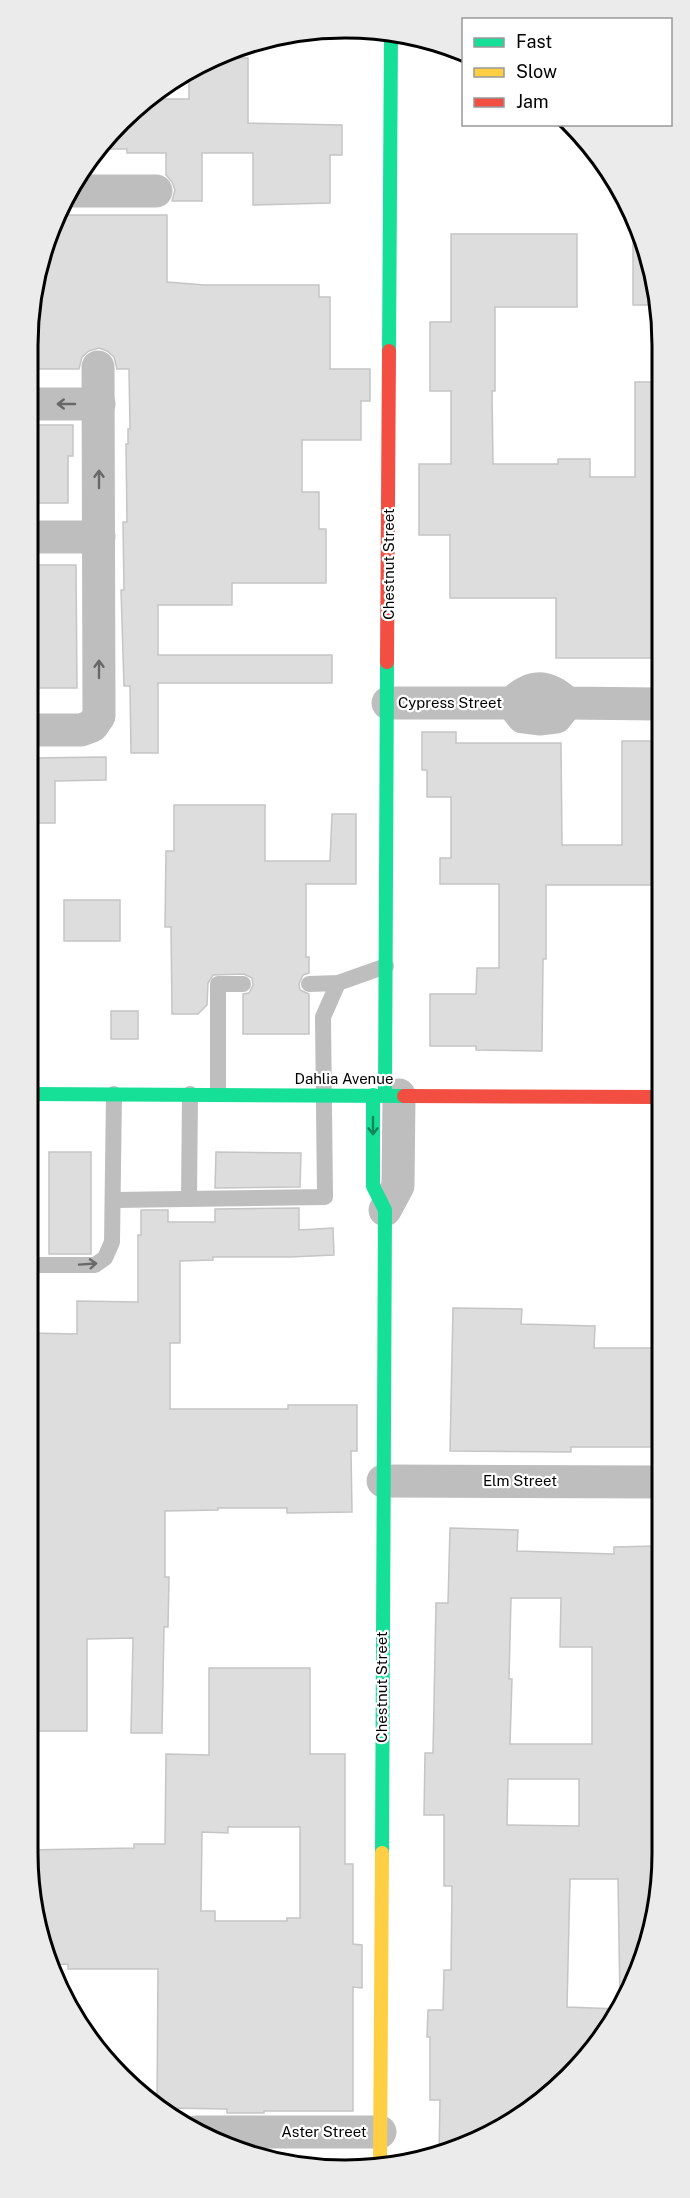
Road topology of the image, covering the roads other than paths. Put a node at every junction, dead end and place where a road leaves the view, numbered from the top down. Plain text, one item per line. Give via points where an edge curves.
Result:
1 (391, 41) edge
2 (79, 191) edge
3 (156, 191) dead end
4 (98, 367) dead end
5 (38, 404) edge
6 (99, 404) junction
7 (38, 537) edge
8 (99, 537) junction
9 (388, 703) junction
10 (652, 704) edge
11 (38, 730) edge
12 (386, 966) junction
13 (339, 983) junction
14 (243, 984) dead end
15 (309, 984) dead end
16 (38, 1094) edge
17 (114, 1094) junction
18 (190, 1094) junction
19 (218, 1095) junction
20 (324, 1095) junction
21 (386, 1095) junction
22 (652, 1097) edge
23 (189, 1199) junction
24 (113, 1200) junction
25 (384, 1210) joint
26 (38, 1265) edge
27 (383, 1481) junction
28 (652, 1482) edge
29 (221, 2134) edge
30 (380, 2148) edge

1 - 9 street, Chestnut Street
2 - 3 street
4 - 6 street
6 -> 5 street
8 -> 6 street
7 - 8 street
11 -> 8 street via 81,730 92,726 99,716
9 - 10 street, Cypress Street via 512,703 524,692 539,689 555,692 567,703
9 - 12 street, Chestnut Street
12 - 13 lane
12 - 21 street, Chestnut Street
13 - 15 lane
13 - 20 lane via 323,1017
14 - 19 lane via 218,984
16 - 17 street, Dahlia Avenue
17 - 18 street, Dahlia Avenue
17 - 24 lane
18 - 19 street, Dahlia Avenue
18 - 23 lane
19 - 20 street, Dahlia Avenue
20 - 21 street, Dahlia Avenue
20 - 23 lane via 325,1197
21 - 22 street, Dahlia Avenue
21 - 25 street, Chestnut Street via 398,1186
23 - 24 lane
26 -> 24 lane via 95,1265 105,1258 112,1242
25 - 27 street, Chestnut Street
27 - 28 street, Elm Street
27 - 30 street, Chestnut Street
29 - 30 street, Aster Street

